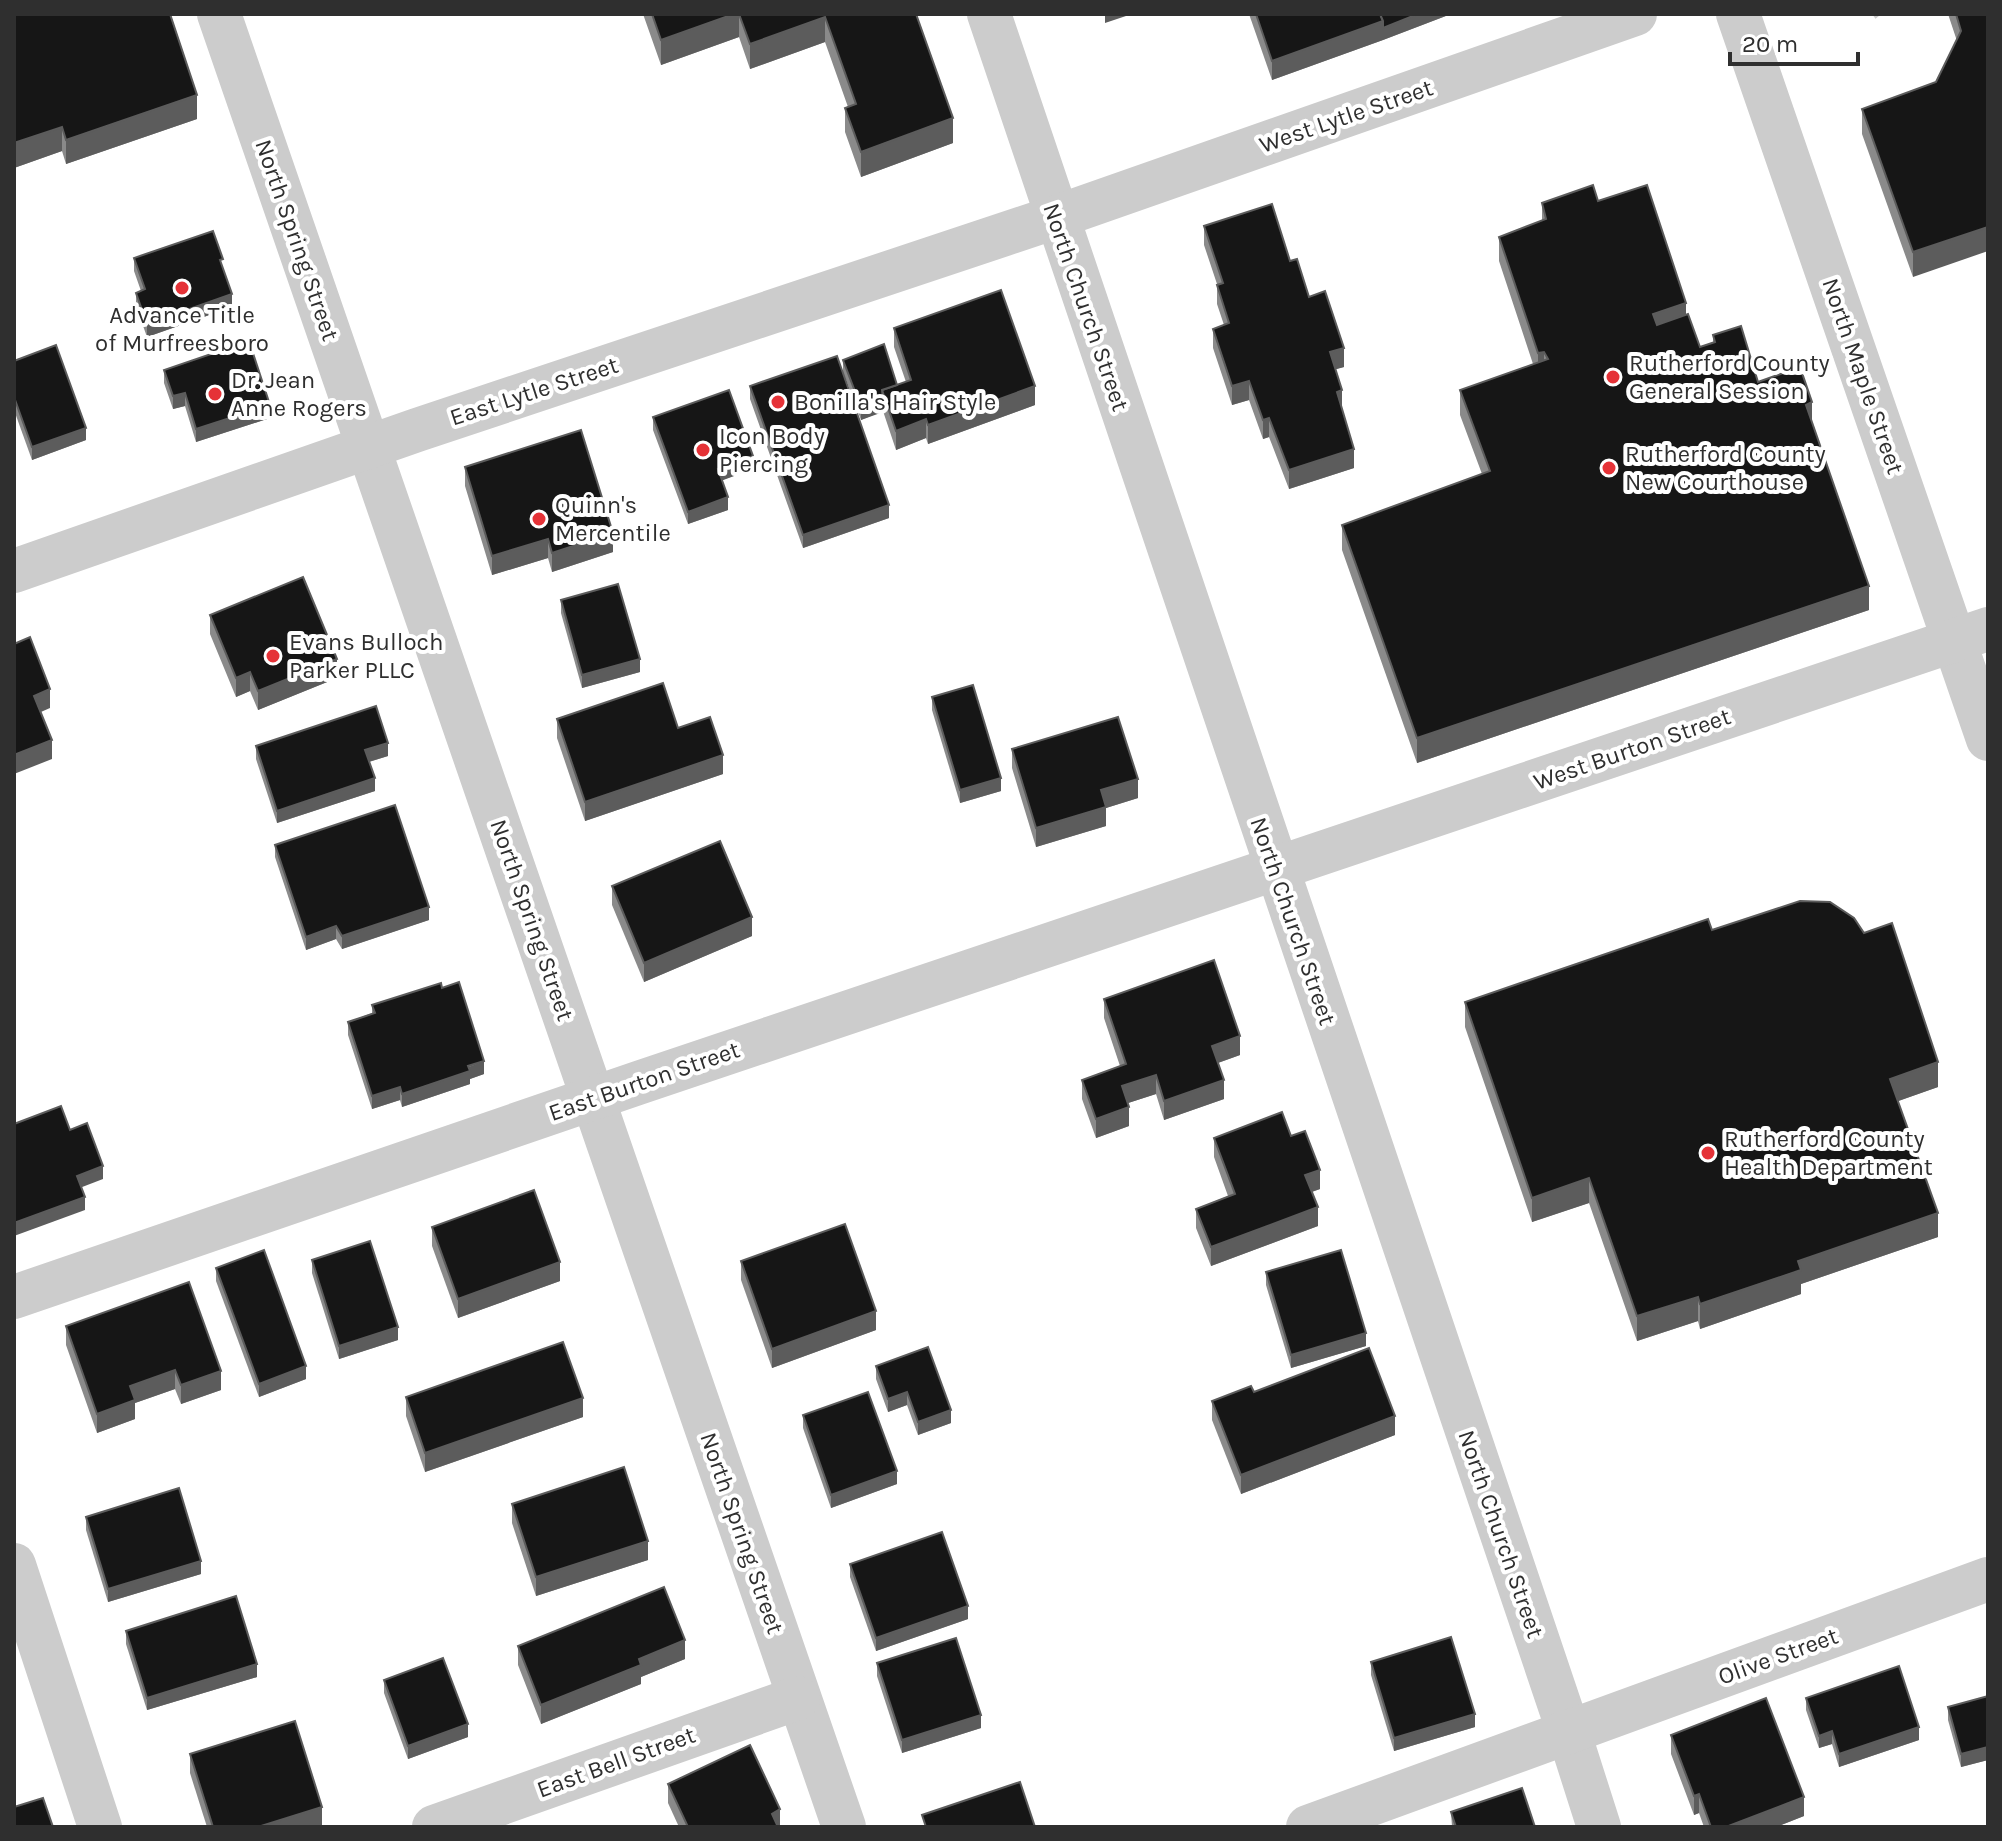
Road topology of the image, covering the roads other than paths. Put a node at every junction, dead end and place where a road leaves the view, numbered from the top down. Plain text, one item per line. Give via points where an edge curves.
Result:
1 (219, 14) edge
2 (989, 14) edge
3 (1635, 14) edge
4 (1738, 14) edge
5 (1056, 217) junction
6 (368, 447) junction
7 (14, 571) edge
8 (1971, 635) edge
9 (1988, 739) edge
10 (1276, 870) junction
11 (593, 1098) junction
12 (14, 1297) edge
13 (14, 1565) edge
14 (1988, 1579) edge
15 (798, 1698) junction
16 (1569, 1733) junction
17 (100, 1827) edge
18 (434, 1827) edge
19 (844, 1827) edge
20 (1308, 1827) edge
21 (1599, 1827) edge

1 - 6 street, North Spring Street
2 - 5 street, North Church Street
3 - 5 street, West Lytle Street
4 - 8 street, North Maple Street
5 - 6 street, East Lytle Street
5 - 10 street, North Church Street
6 - 7 street, East Lytle Street
6 - 11 street, North Spring Street
8 - 9 street, North Maple Street
8 - 10 street, West Burton Street
10 - 11 street, East Burton Street
10 - 16 street, North Church Street
11 - 12 street, East Burton Street
11 - 15 street, North Spring Street
13 - 17 street
14 - 16 street, Olive Street
15 - 18 street, East Bell Street
15 - 19 street, North Spring Street
16 - 20 street, Olive Street
16 - 21 street, North Church Street

